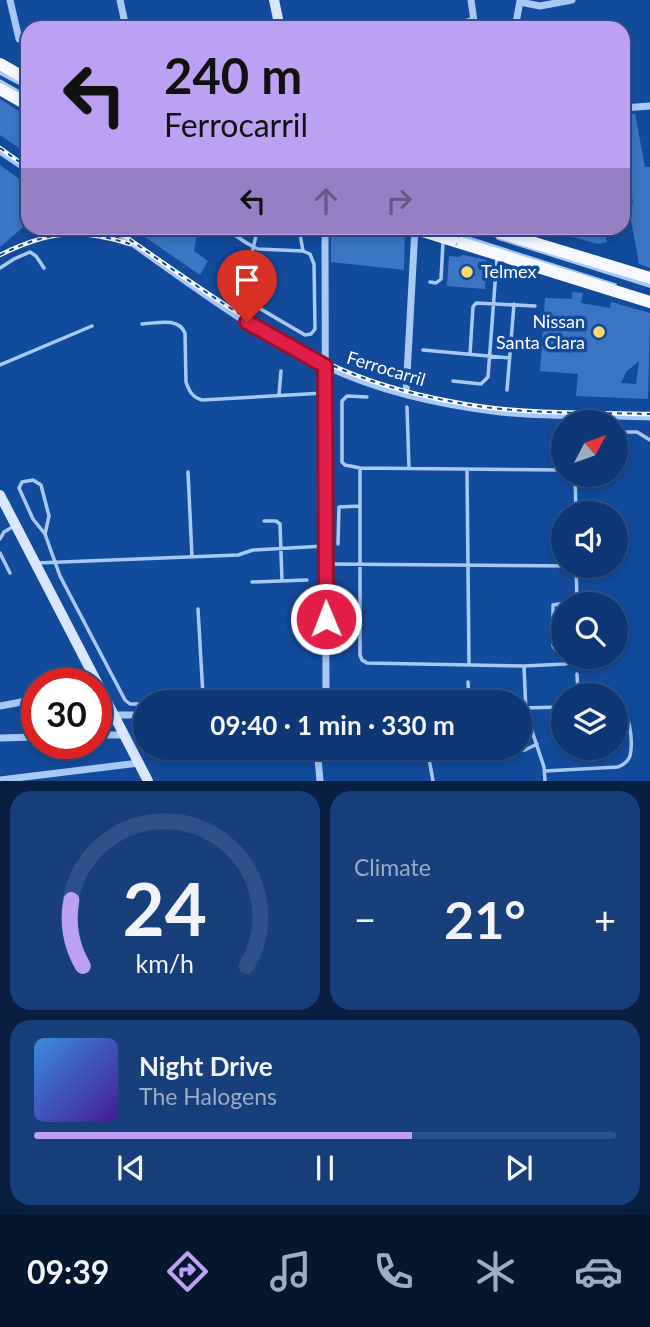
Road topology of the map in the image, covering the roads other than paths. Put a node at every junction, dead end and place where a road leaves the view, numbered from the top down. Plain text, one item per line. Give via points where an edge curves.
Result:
1 (10, 0) edge
2 (120, 0) edge
3 (274, 0) edge
4 (471, 0) edge
5 (572, 0) edge
6 (520, 1) edge
7 (124, 21) edge
8 (278, 21) edge
9 (474, 21) edge
10 (516, 21) edge
11 (19, 39) dead end
12 (0, 64) edge
13 (0, 73) edge
14 (21, 76) edge
15 (0, 81) edge
16 (21, 84) edge
17 (0, 89) edge
18 (21, 93) edge
19 (21, 101) edge
20 (650, 106) edge
21 (630, 107) edge
22 (0, 151) edge
23 (21, 165) edge
24 (121, 235) edge
25 (233, 235) edge
26 (256, 235) edge
27 (300, 235) edge
28 (325, 235) edge
29 (414, 235) edge
30 (443, 235) edge
31 (452, 235) edge
32 (456, 235) edge
33 (486, 235) edge
34 (516, 235) edge
35 (253, 247) junction
36 (303, 251) junction
37 (497, 255) junction
38 (0, 268) edge
39 (44, 268) dead end
40 (650, 278) edge
41 (429, 282) dead end
42 (650, 286) edge
43 (650, 296) edge
44 (650, 302) edge
45 (494, 303) junction
46 (514, 304) junction
47 (535, 306) dead end
48 (142, 324) dead end
49 (92, 326) dead end
50 (423, 350) dead end
51 (470, 354) junction
52 (490, 356) junction
53 (510, 358) junction
54 (0, 365) edge
55 (325, 366) junction
56 (281, 371) dead end
57 (453, 381) dead end
58 (507, 390) dead end
59 (325, 393) junction
60 (405, 393) junction
61 (279, 395) junction
62 (367, 397) dead end
63 (407, 407) dead end
64 (650, 416) edge
65 (628, 432) edge
66 (650, 440) edge
67 (360, 468) junction
68 (409, 468) junction
69 (467, 469) junction
70 (551, 470) edge
71 (188, 472) dead end
72 (0, 495) edge
73 (360, 506) junction
74 (4, 510) edge
75 (264, 521) dead end
76 (16, 526) junction
77 (45, 534) junction
78 (0, 539) edge
79 (338, 544) dead end
80 (325, 546) junction
81 (281, 548) junction
82 (0, 554) edge
83 (192, 557) junction
84 (35, 563) junction
85 (55, 563) junction
86 (325, 564) junction
87 (469, 564) junction
88 (360, 565) junction
89 (551, 566) edge
90 (10, 573) dead end
91 (307, 580) dead end
92 (282, 581) junction
93 (252, 582) dead end
94 (198, 609) dead end
95 (469, 664) junction
96 (551, 665) edge
97 (524, 666) junction
98 (88, 668) edge
99 (577, 674) dead end
100 (468, 682) dead end
101 (578, 683) edge
102 (203, 690) edge
103 (326, 690) edge
104 (468, 690) edge
105 (525, 690) edge
106 (21, 702) edge
107 (133, 704) edge
108 (0, 706) edge
109 (551, 707) edge
110 (532, 708) edge
111 (112, 712) edge
112 (114, 715) junction
113 (133, 715) edge
114 (628, 715) edge
115 (532, 728) edge
116 (112, 734) edge
117 (125, 734) junction
118 (21, 737) edge
119 (0, 738) edge
120 (537, 744) junction
121 (532, 746) edge
122 (318, 760) edge
123 (430, 760) edge
124 (628, 760) edge
125 (628, 760) edge
126 (139, 763) junction
127 (545, 771) junction
128 (42, 778) edge
129 (0, 780) edge
130 (148, 781) edge
131 (320, 781) edge
132 (433, 781) edge
133 (545, 781) edge

1 - 11 street
2 - 7 street
3 - 8 street
4 - 9 street
5 - 6 street via 542,6
6 - 10 street
12 - 14 main road
13 - 16 lane
15 - 18 lane
17 - 19 main road
20 - 21 street
22 - 23 street
24 - 55 street, Ferrocarril via 247,322
25 - 35 lane
26 - 35 lane
27 - 36 lane
28 - 55 street
29 - 60 street
30 - 41 lane via 441,279
31 - 37 main road
32 - 43 lane
33 - 42 lane
34 - 40 main road
35 - 36 lane
35 - 36 lane via 244,298 308,335 315,330 314,264
37 - 44 main road
37 - 45 lane
38 - 39 lane via 30,252
45 - 46 lane
45 - 51 lane via 474,305
45 - 52 lane
46 - 47 lane
46 - 53 lane
48 - 61 lane via 176,322 182,326 186,382 196,398
49 - 54 lane
50 - 51 lane
51 - 52 lane
52 - 53 lane
52 - 57 lane via 483,383
53 - 58 lane
55 - 59 street
55 - 60 street, Ferrocarril
56 - 61 lane
59 - 61 lane
59 - 80 street
60 - 64 street, Ferrocarril via 502,412
62 - 67 lane via 347,396 342,401 342,462
63 - 68 lane
65 - 66 lane
67 - 68 lane
67 - 73 lane
68 - 69 lane
69 - 70 lane
69 - 87 lane
71 - 83 lane
72 - 74 street
73 - 79 lane via 339,507
73 - 88 lane
74 - 76 street
75 - 81 lane via 280,523
76 - 78 lane
76 - 84 street
77 - 77 lane via 19,488 22,482 37,481 42,488 49,516
77 - 85 lane
80 - 81 lane
80 - 86 street
81 - 83 lane
81 - 92 lane
82 - 90 lane
83 - 85 lane
84 - 85 lane
84 - 98 street
85 - 107 lane via 125,700
86 - 88 lane
86 - 103 street
87 - 88 lane
87 - 89 lane
87 - 95 lane
88 - 95 lane via 362,660
91 - 92 lane
92 - 93 lane
94 - 102 lane
95 - 97 lane
96 - 97 lane
97 - 105 lane
99 - 101 lane
100 - 104 lane
106 - 108 street
109 - 110 lane
111 - 112 street
112 - 113 street
112 - 117 street
114 - 125 lane
115 - 120 lane
116 - 117 street
117 - 126 street
118 - 119 street
120 - 121 lane
120 - 127 lane
122 - 131 street
123 - 132 lane
124 - 127 lane via 618,767
126 - 128 street
126 - 130 street
127 - 133 lane
128 - 129 street

